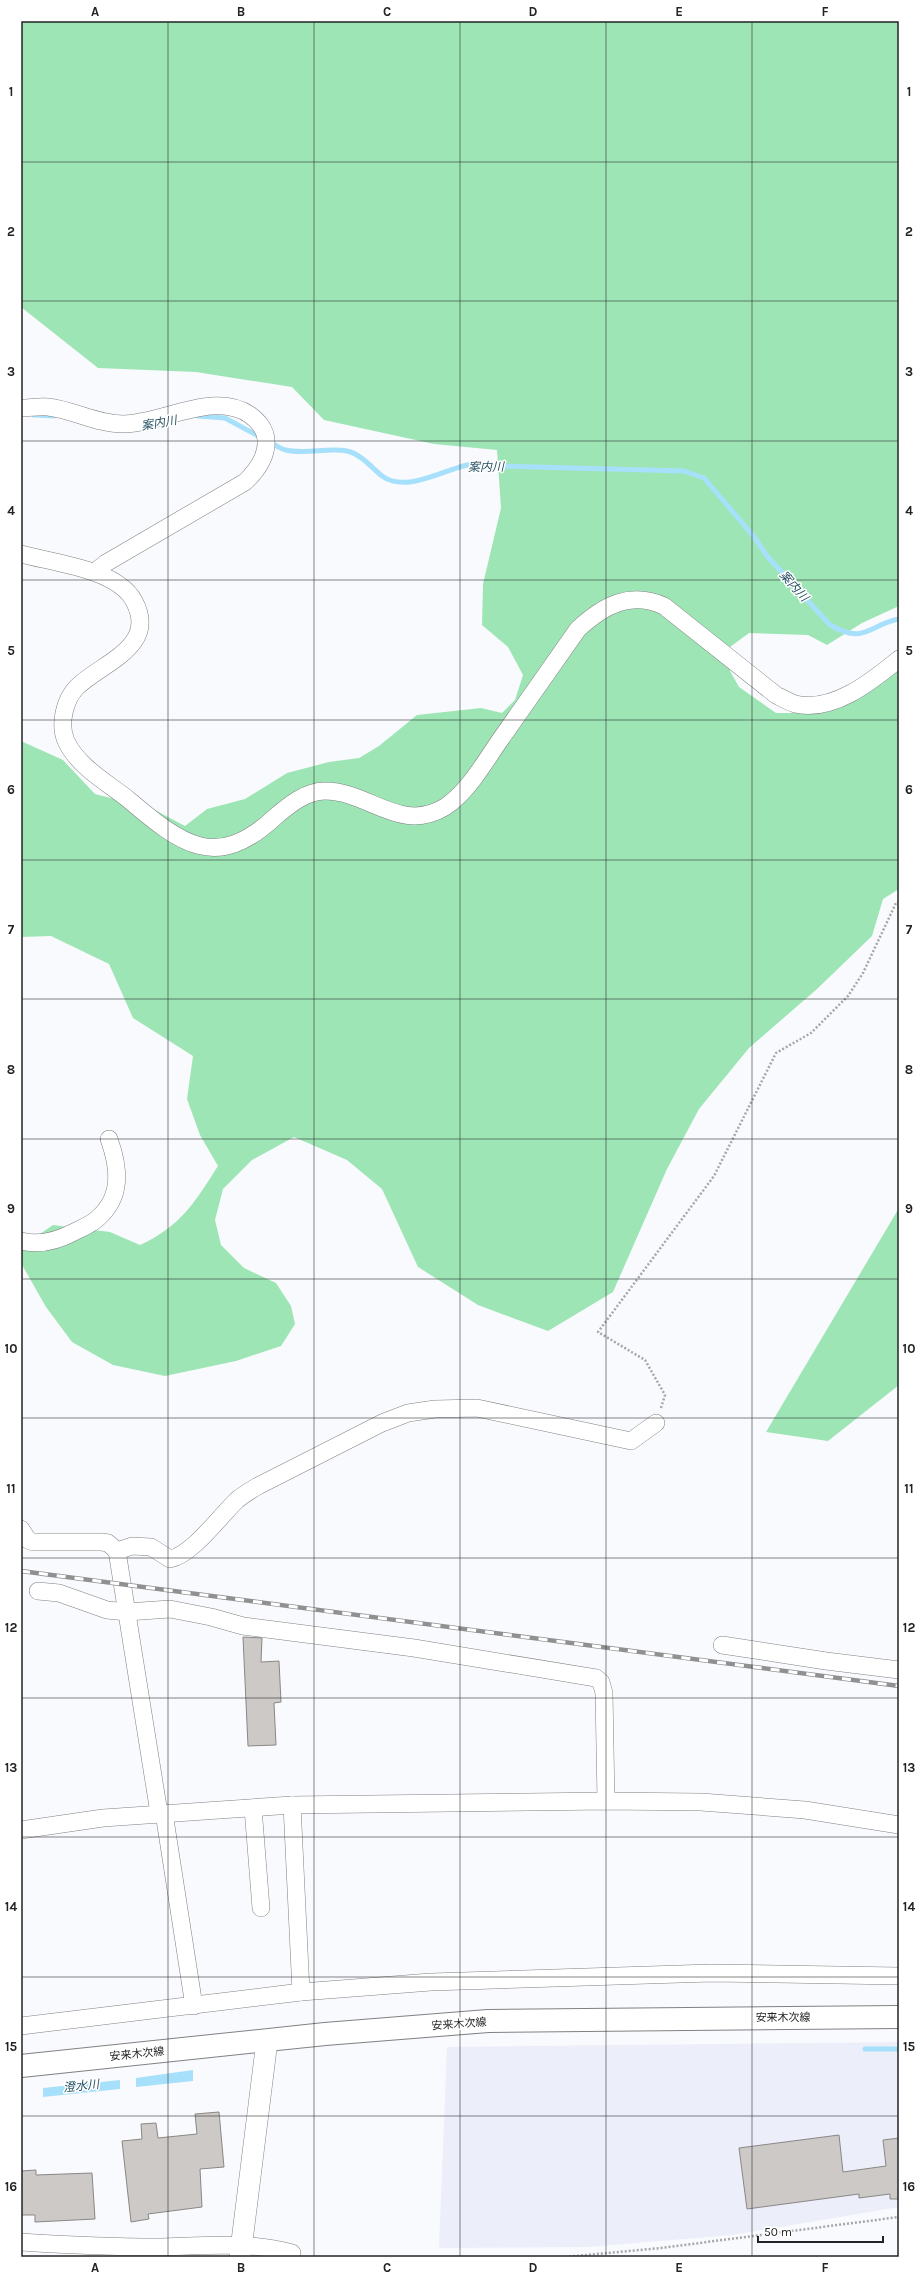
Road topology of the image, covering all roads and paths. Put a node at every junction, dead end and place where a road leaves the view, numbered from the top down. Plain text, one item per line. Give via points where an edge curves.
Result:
1 (21, 408) edge
2 (21, 554) edge
3 (96, 571) junction
4 (899, 659) edge
5 (899, 901) edge
6 (109, 1139) dead end
7 (21, 1241) edge
8 (656, 1422) joint
9 (21, 1529) edge
10 (117, 1551) junction
11 (38, 1591) dead end
12 (127, 1612) junction
13 (722, 1645) dead end
14 (899, 1670) edge
15 (606, 1801) junction
16 (292, 1805) junction
17 (253, 1808) junction
18 (161, 1813) junction
19 (899, 1825) edge
20 (21, 1830) edge
21 (261, 1908) dead end
22 (899, 1976) edge
23 (301, 1992) junction
24 (194, 2006) junction
25 (899, 2017) edge
26 (21, 2026) edge
27 (267, 2041) junction
28 (21, 2066) edge
29 (899, 2217) edge
30 (21, 2242) edge
31 (240, 2253) edge
32 (292, 2253) dead end
33 (565, 2257) edge

1 - 3 street via 48,407 105,422 123,424 221,405 244,411 254,417 263,429 265,450 258,468 246,482
2 - 3 street
3 - 4 street via 129,593 138,609 140,627 130,646 77,687 68,700 63,725 66,740 77,759 155,822 185,842 206,848 225,847 248,839 285,808 308,794 321,791 335,791 358,798 402,816 418,817 446,806 459,796 478,771 578,629 593,616 620,602 649,599 664,606 776,695 796,704 818,704 842,697 872,680
5 - 8 path via 863,974 848,996 811,1033 776,1053 714,1176 598,1332 645,1360 665,1395
6 - 7 street via 118,1168 118,1182 107,1208 98,1219 60,1239 37,1243
8 - 10 street via 631,1441 477,1408 435,1409 408,1413 382,1423 258,1486 239,1499 187,1551 176,1558 170,1559 151,1547 132,1546
9 - 10 street via 28,1540 33,1542 102,1542
10 - 12 street
11 - 12 street via 59,1593 96,1608
12 - 15 street via 170,1609 242,1626 414,1648 596,1678 601,1682 604,1693
12 - 18 street
13 - 14 street via 826,1662
15 - 16 street
15 - 19 street via 701,1802 806,1810
16 - 17 street
16 - 23 street
17 - 18 street
17 - 21 street
18 - 20 street via 103,1818
18 - 24 street
22 - 23 street via 672,1974 431,1982
23 - 24 street
24 - 26 street
25 - 27 main road, 安来木次線 via 488,2021
27 - 28 main road, 安来木次線
27 - 31 street
29 - 33 path via 661,2248
30 - 31 street
31 - 32 street via 276,2249

